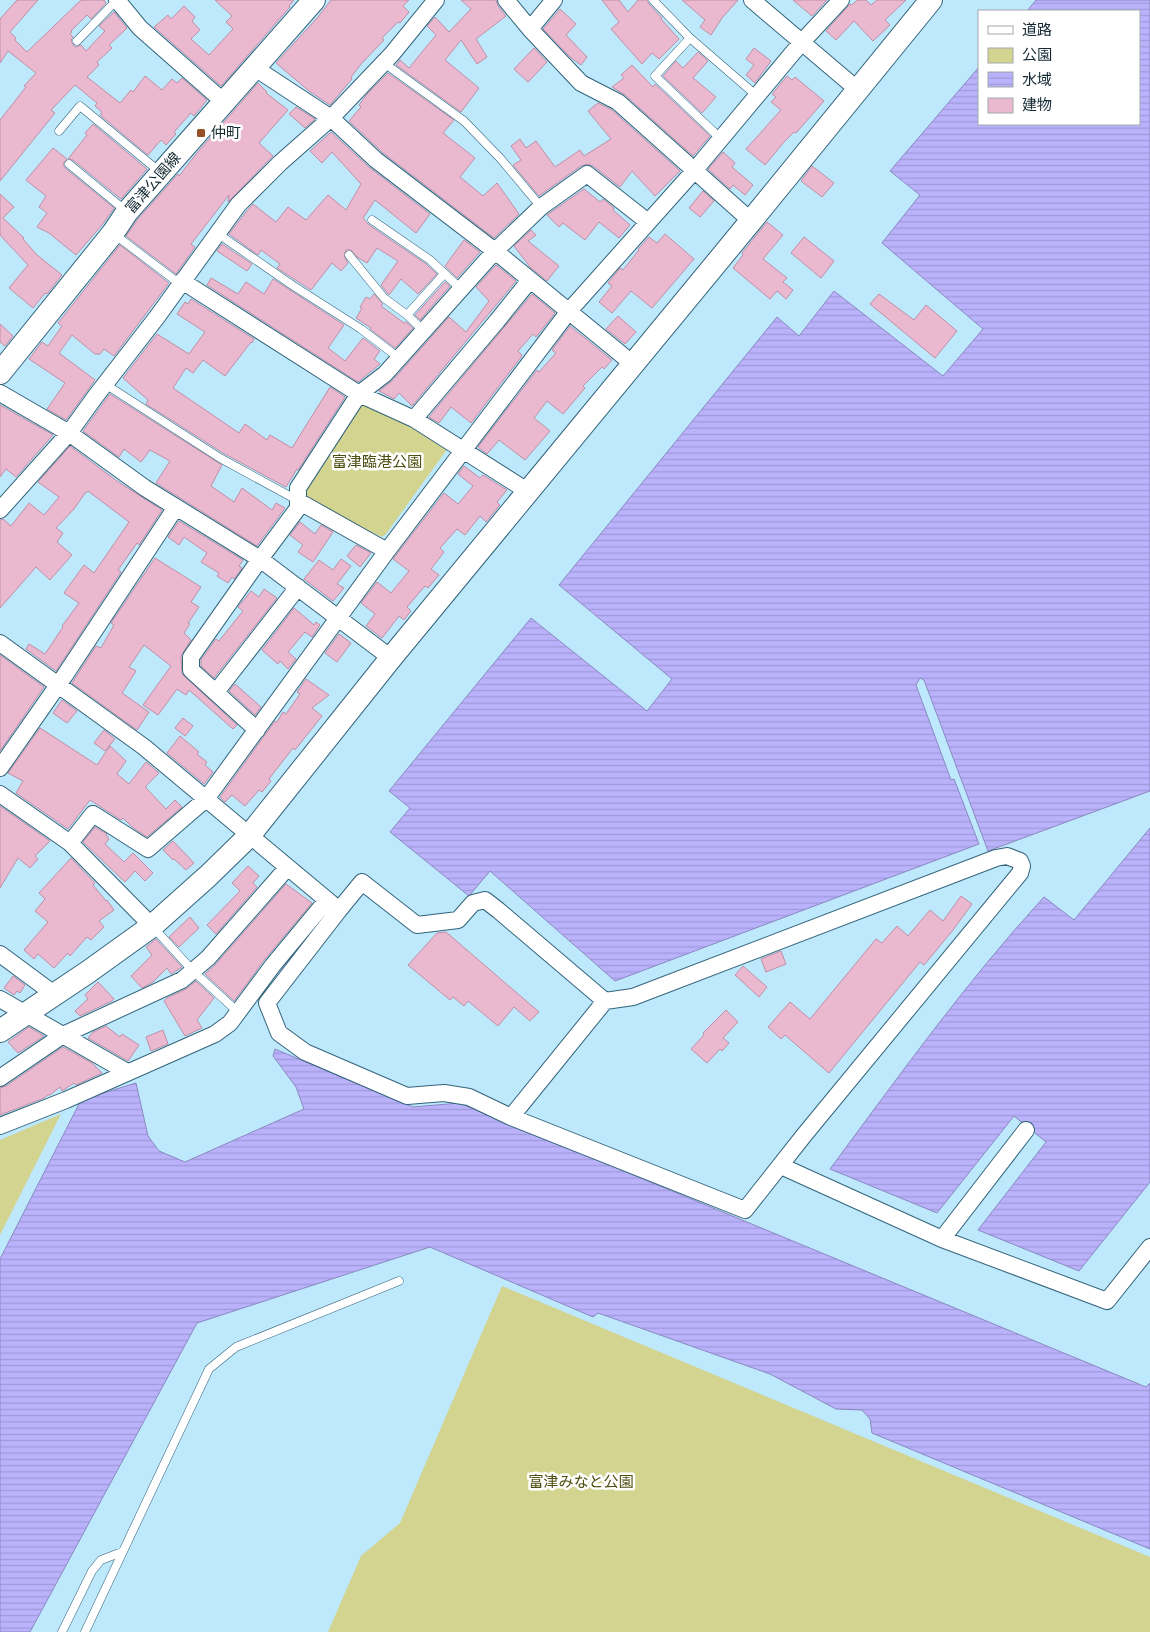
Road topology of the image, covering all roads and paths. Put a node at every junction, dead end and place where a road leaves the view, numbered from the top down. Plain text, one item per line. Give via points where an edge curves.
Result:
1 (314, 0) edge
2 (436, 0) edge
3 (506, 0) edge
4 (554, 0) edge
5 (654, 0) edge
6 (752, 0) edge
7 (840, 0) edge
8 (931, 0) edge
9 (122, 2) edge
10 (530, 29) junction
11 (690, 38) junction
12 (77, 41) dead end
13 (802, 44) junction
14 (384, 63) junction
15 (255, 68) junction
16 (858, 90) junction
17 (757, 96) junction
18 (224, 102) junction
19 (331, 118) junction
20 (60, 131) dead end
21 (720, 138) junction
22 (69, 164) dead end
23 (694, 171) junction
24 (161, 173) junction
25 (541, 207) junction
26 (127, 212) junction
27 (372, 220) dead end
28 (648, 222) junction
29 (751, 222) junction
30 (113, 233) junction
31 (218, 233) junction
32 (495, 251) junction
33 (349, 255) dead end
34 (444, 274) junction
35 (530, 280) junction
36 (181, 282) junction
37 (461, 289) junction
38 (569, 311) junction
39 (407, 315) junction
40 (424, 331) junction
41 (399, 358) junction
42 (633, 364) junction
43 (0, 373) edge
44 (105, 384) junction
45 (0, 393) edge
46 (359, 394) junction
47 (414, 419) junction
48 (69, 433) junction
49 (463, 450) junction
50 (529, 492) junction
51 (298, 501) junction
52 (176, 507) junction
53 (0, 510) edge
54 (387, 551) junction
55 (260, 559) junction
56 (298, 587) junction
57 (338, 618) junction
58 (0, 643) edge
59 (392, 658) junction
60 (58, 685) junction
61 (216, 692) junction
62 (256, 730) junction
63 (0, 768) edge
64 (0, 794) edge
65 (206, 799) junction
66 (249, 836) junction
67 (70, 843) junction
68 (287, 868) junction
69 (333, 905) junction
70 (152, 926) junction
71 (0, 954) edge
72 (193, 971) junction
73 (54, 994) junction
74 (0, 1000) edge
75 (605, 1001) junction
76 (238, 1012) junction
77 (24, 1014) junction
78 (0, 1031) edge
79 (62, 1035) junction
80 (127, 1072) junction
81 (0, 1078) edge
82 (511, 1117) junction
83 (0, 1126) edge
84 (1026, 1130) dead end
85 (781, 1166) junction
86 (942, 1239) junction
87 (1150, 1247) edge
88 (399, 1280) dead end
89 (122, 1552) junction
90 (62, 1632) edge
91 (85, 1632) edge

1 - 15 street, 富津公園線
2 - 14 street
3 - 10 street
4 - 10 street
5 - 11 lane
6 - 13 street
7 - 13 street
8 - 16 street
9 - 12 lane
9 - 18 street via 140,28
10 - 23 street via 581,83 618,102
11 - 17 lane
11 - 21 lane via 655,76
13 - 16 street
13 - 17 street
14 - 19 street
14 - 25 lane via 464,121
15 - 18 street, 富津公園線
15 - 19 street
16 - 29 street
17 - 21 street
18 - 24 street, 富津公園線
19 - 31 street via 238,205
19 - 32 street via 376,160
20 - 24 lane via 80,106
21 - 23 street
22 - 26 lane
23 - 28 street
23 - 29 street
24 - 26 street, 富津公園線
25 - 28 street via 587,174
25 - 32 street
26 - 30 street, 富津公園線
27 - 34 lane via 430,260
28 - 38 street
29 - 42 street
30 - 36 lane
30 - 43 street, 富津公園線
31 - 36 street
31 - 41 lane
32 - 35 street
32 - 37 street
33 - 39 lane via 384,298
34 - 37 lane
34 - 39 lane
35 - 38 street
35 - 47 street
36 - 44 street
36 - 46 street
37 - 40 street
38 - 42 street
38 - 49 street
39 - 40 lane
40 - 41 street
41 - 46 street via 385,374
42 - 50 street
44 - 48 street
44 - 51 lane via 220,458
45 - 48 street
46 - 47 street
46 - 51 street via 298,488
47 - 49 street
48 - 52 street
48 - 53 street
49 - 50 street
49 - 54 street
50 - 59 street
51 - 54 street
51 - 55 street via 298,508
52 - 55 street
52 - 60 street
54 - 57 street
55 - 56 street
55 - 61 street via 190,657 191,670
56 - 57 street
56 - 61 street
57 - 59 street
57 - 62 street
58 - 60 street
59 - 66 street
60 - 63 street
60 - 65 street via 144,747
61 - 62 street
62 - 65 street
64 - 67 street
65 - 66 street
65 - 67 street via 148,849 93,814
66 - 68 street
66 - 70 street
67 - 70 street
68 - 69 street
68 - 72 street
69 - 75 street via 362,882 417,924 458,920 473,903 485,900
69 - 76 street via 273,965
69 - 82 street via 267,1003 279,1034 304,1052 407,1096 444,1093 469,1097
70 - 72 lane
70 - 73 street
71 - 73 street
72 - 76 lane
72 - 79 street via 182,980
73 - 77 street
74 - 77 street
75 - 82 street
75 - 85 street via 633,997 996,858 1007,856 1020,861 1020,873
76 - 80 street via 215,1034
77 - 78 street
77 - 79 street
79 - 80 street
79 - 81 street
80 - 83 street
82 - 85 street via 745,1210
84 - 86 street
85 - 86 street
86 - 87 street via 1107,1300
88 - 89 lane via 236,1347 209,1369
89 - 90 lane via 101,1560 92,1571
89 - 91 lane

